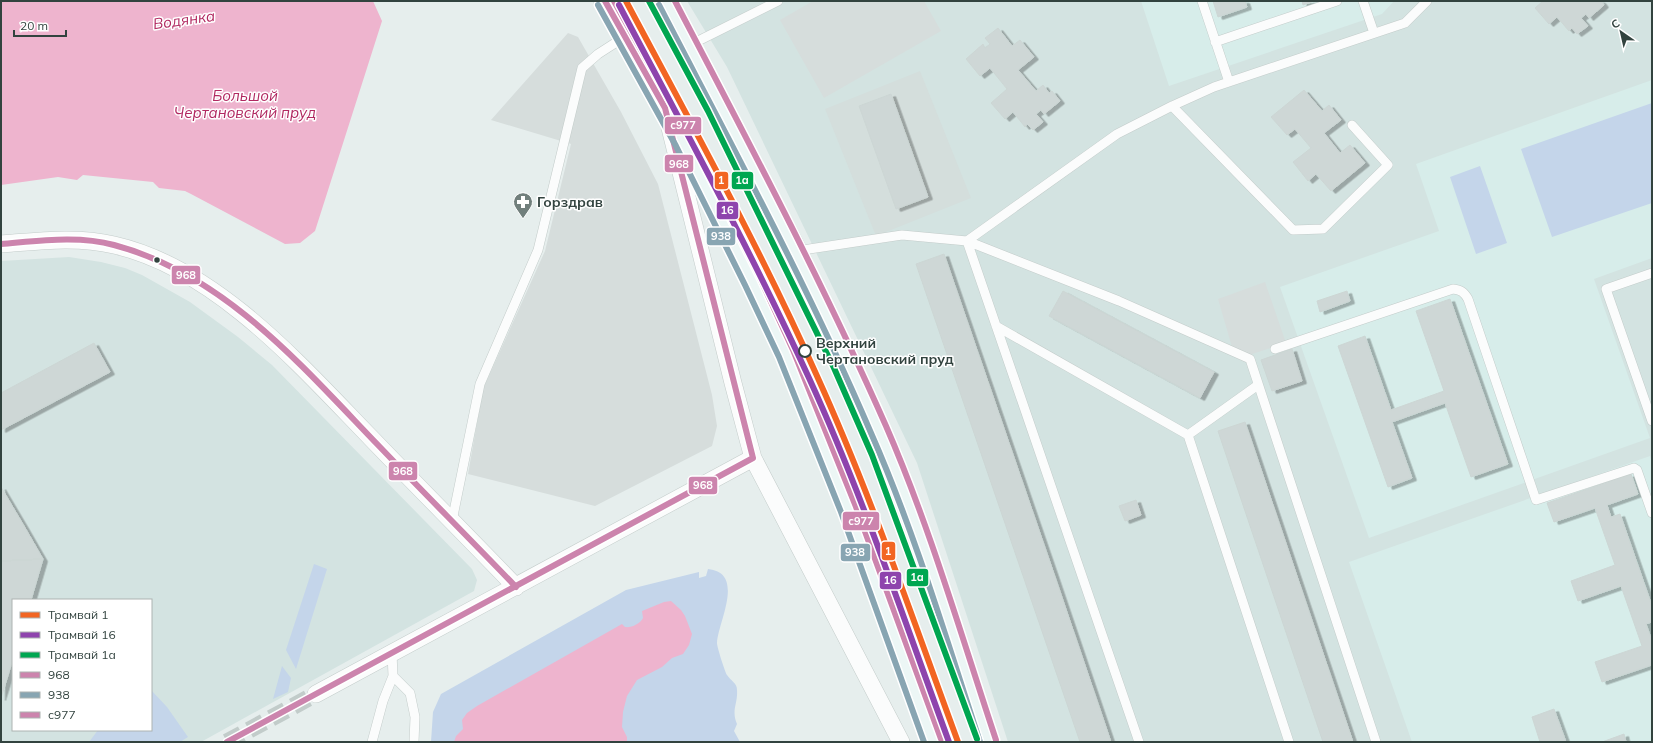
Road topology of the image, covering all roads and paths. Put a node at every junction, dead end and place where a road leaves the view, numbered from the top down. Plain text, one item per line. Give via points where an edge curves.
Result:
1 (605, 1) edge
2 (666, 1) edge
3 (778, 1) edge
4 (1202, 1) edge
5 (1336, 1) edge
6 (1363, 1) edge
7 (1427, 1) edge
8 (1374, 33) junction
9 (626, 36) junction
10 (1215, 42) junction
11 (690, 45) junction
12 (1229, 82) junction
13 (1172, 106) junction
14 (665, 108) junction
15 (1352, 125) dead end
16 (967, 241) junction
17 (1, 244) edge
18 (796, 251) junction
19 (1652, 273) edge
20 (996, 326) junction
21 (1275, 349) dead end
22 (1258, 385) junction
23 (1652, 421) edge
24 (1188, 435) junction
25 (753, 458) junction
26 (1652, 513) edge
27 (452, 521) junction
28 (516, 587) junction
29 (392, 654) junction
30 (392, 676) junction
31 (316, 694) tunnel mouth
32 (372, 742) edge
33 (414, 742) edge
34 (901, 742) edge
35 (933, 742) edge
36 (988, 742) edge
37 (1139, 742) edge
38 (1289, 742) edge
39 (1376, 742) edge

1 - 9 main road
2 - 11 main road
3 - 11 lane
4 - 10 lane
5 - 10 lane
6 - 8 lane
7 - 8 lane via 1405,22
8 - 12 lane
9 - 14 main road
9 - 27 lane via 582,68 538,250 480,384
10 - 12 lane
11 - 18 main road
12 - 13 lane
13 - 15 lane via 1293,230 1323,229 1388,165
13 - 16 lane via 1117,134
14 - 25 street
14 - 35 main road via 698,169 794,372 840,488
16 - 18 lane via 902,235
16 - 20 lane
16 - 22 lane via 1119,301 1250,359
17 - 27 street via 65,239 116,245 168,264 202,284 300,365
18 - 36 main road via 903,490
19 - 23 lane via 1606,290
20 - 24 lane
20 - 37 lane
21 - 26 lane via 1453,289 1460,290 1468,299 1536,500 1634,468 1637,470
22 - 24 lane
22 - 39 lane
24 - 38 lane
25 - 28 street
25 - 34 street
27 - 28 street
28 - 29 street
29 - 30 lane
29 - 31 street
30 - 32 lane
30 - 33 lane via 410,693 415,717

